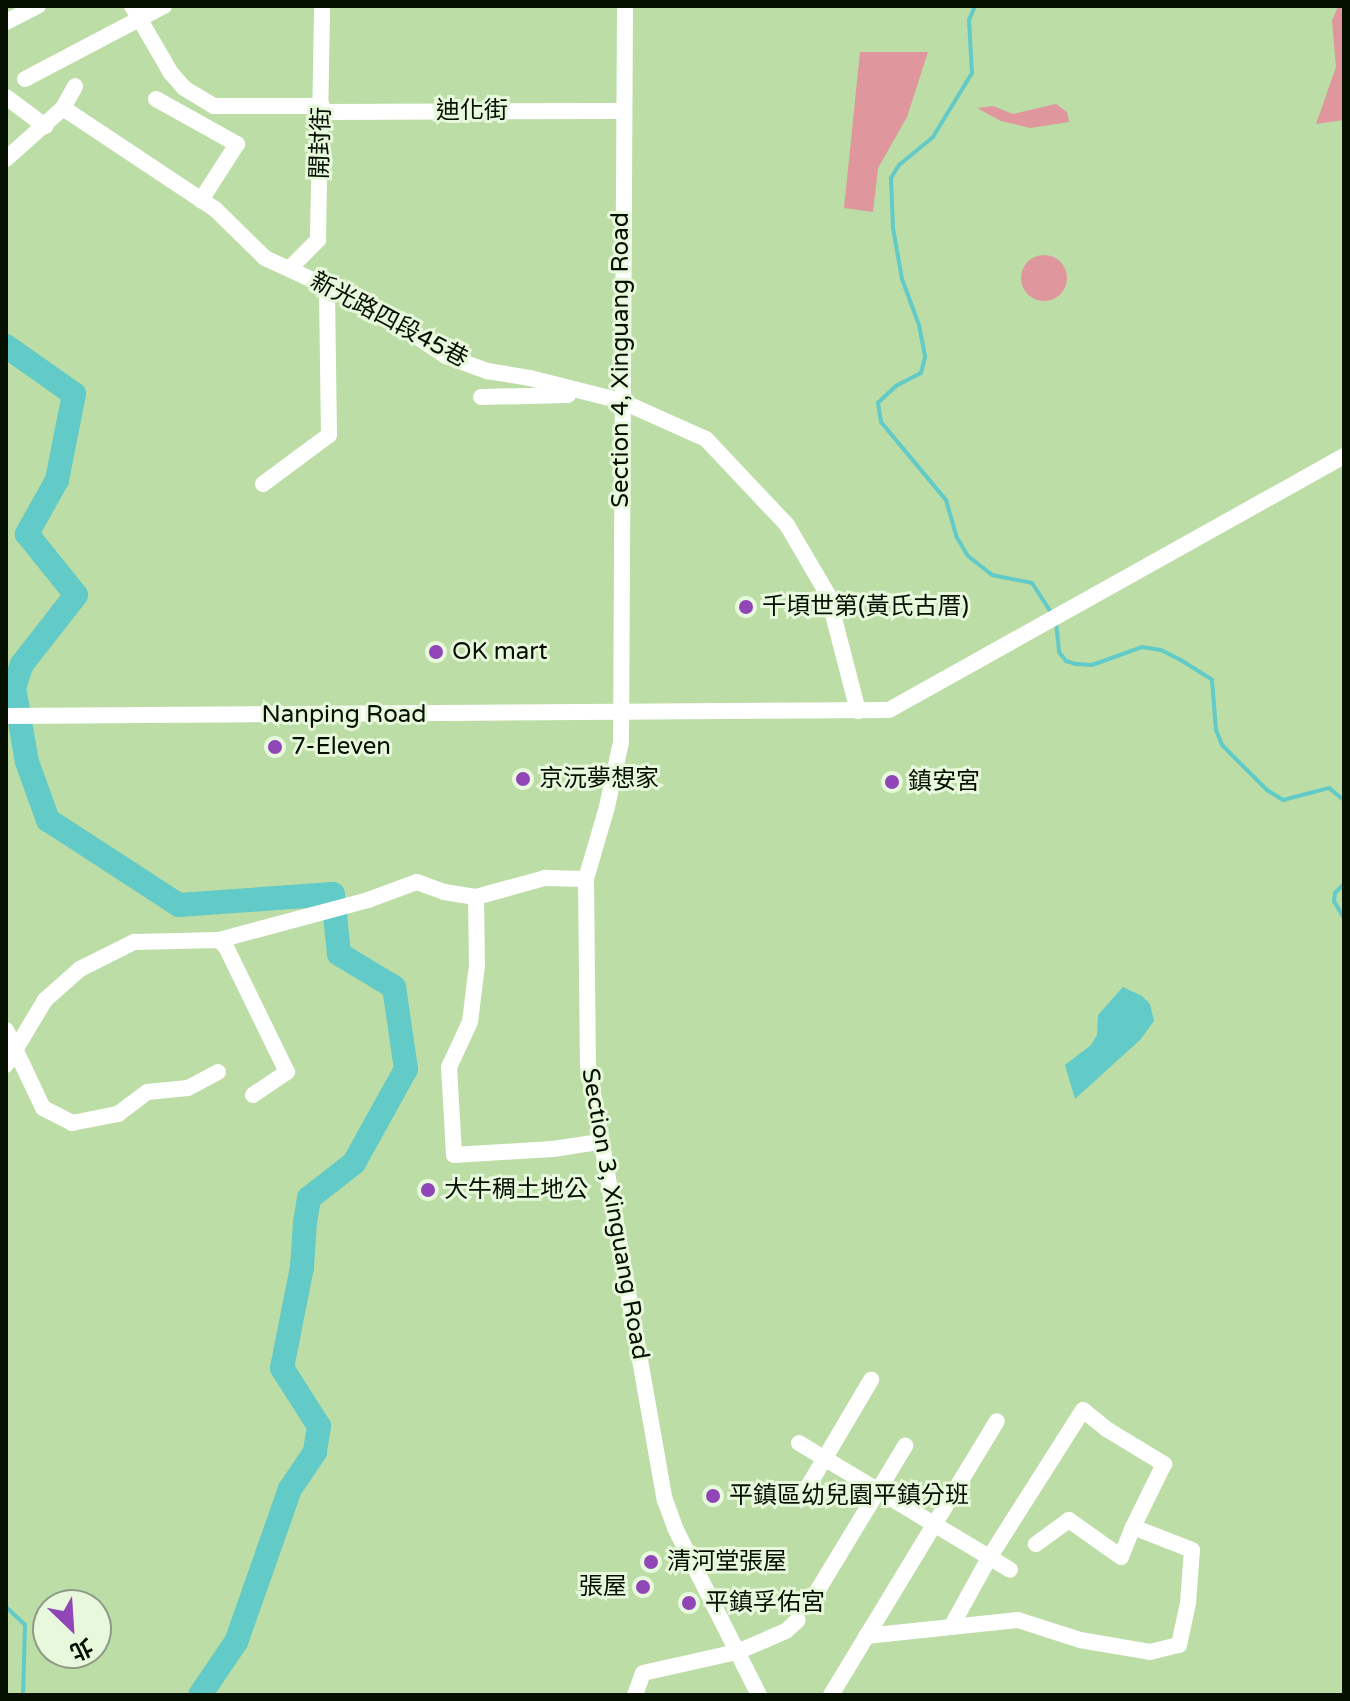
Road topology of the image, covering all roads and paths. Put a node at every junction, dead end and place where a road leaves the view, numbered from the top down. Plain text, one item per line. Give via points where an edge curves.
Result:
1 (38, 6) edge
2 (164, 6) edge
3 (322, 6) edge
4 (625, 6) edge
5 (136, 13) edge
6 (6, 22) edge
7 (25, 79) dead end
8 (75, 86) dead end
9 (6, 97) edge
10 (156, 99) dead end
11 (63, 108) junction
12 (322, 109) junction
13 (622, 111) junction
14 (45, 126) junction
15 (6, 159) edge
16 (201, 200) junction
17 (290, 268) junction
18 (327, 287) junction
19 (590, 394) junction
20 (481, 397) dead end
21 (621, 401) junction
22 (1344, 456) edge
23 (263, 484) dead end
24 (858, 711) junction
25 (620, 713) junction
26 (6, 716) edge
27 (586, 879) junction
28 (476, 897) junction
29 (219, 940) junction
30 (6, 1030) edge
31 (13, 1048) junction
32 (6, 1065) edge
33 (218, 1072) dead end
34 (253, 1095) dead end
35 (599, 1142) junction
36 (871, 1380) dead end
37 (997, 1421) dead end
38 (799, 1443) dead end
39 (905, 1446) dead end
40 (823, 1457) junction
41 (877, 1491) junction
42 (803, 1495) dead end
43 (933, 1525) junction
44 (1133, 1527) junction
45 (1036, 1544) dead end
46 (989, 1558) junction
47 (1010, 1570) dead end
48 (810, 1603) dead end
49 (798, 1620) dead end
50 (951, 1627) junction
51 (866, 1636) junction
52 (737, 1652) junction
53 (635, 1695) edge
54 (759, 1695) edge
55 (831, 1695) edge

1 - 6 street
2 - 5 street
3 - 12 street, 開封街
4 - 13 street, Section 4, Xinguang Road
5 - 7 street
5 - 12 street, 迪化街 via 171,73 214,106
8 - 11 street
9 - 14 street
10 - 16 street via 237,144
11 - 14 street
11 - 16 street, 新光路四段45巷
12 - 13 street, 迪化街
12 - 17 street, 開封街 via 318,240
13 - 21 street, Section 4, Xinguang Road
14 - 15 street
16 - 17 street, 新光路四段45巷 via 265,258
17 - 18 street, 新光路四段45巷
18 - 19 street, 新光路四段45巷 via 377,310 446,356 487,371
18 - 23 street via 329,435
19 - 20 street
19 - 21 street, 新光路四段45巷
21 - 24 street, 新光路四段45巷 via 706,439 787,525 828,595
21 - 25 street, Section 4, Xinguang Road
22 - 24 street, Nanping Road via 889,710
24 - 25 street, Nanping Road
25 - 26 street, Nanping Road
25 - 27 street, Section 3, Xinguang Road via 618,755
27 - 28 street via 545,878
27 - 35 street, Section 3, Xinguang Road via 588,1065
28 - 29 street via 417,882
28 - 35 street via 477,965 470,1022 453,1052 448,1076 454,1155
29 - 31 street via 134,942 112,950 45,1000
29 - 34 street via 287,1072
30 - 31 street
31 - 32 street
31 - 33 street via 43,1108 72,1123 118,1114 147,1092 188,1088
35 - 52 street, Section 3, Xinguang Road via 665,1500
36 - 40 street
37 - 43 street
38 - 40 street
39 - 41 street
40 - 41 street
40 - 42 street
41 - 43 street
41 - 48 street
43 - 46 street
43 - 51 street
44 - 45 street via 1121,1557 1069,1520
44 - 46 street via 1164,1464 1083,1410
44 - 50 street via 1192,1550 1179,1645 1150,1652 1080,1640 1018,1620
46 - 47 street
46 - 50 street
49 - 52 street via 786,1631
50 - 51 street
51 - 55 street
52 - 53 street via 643,1673
52 - 54 street, Section 3, Xinguang Road

